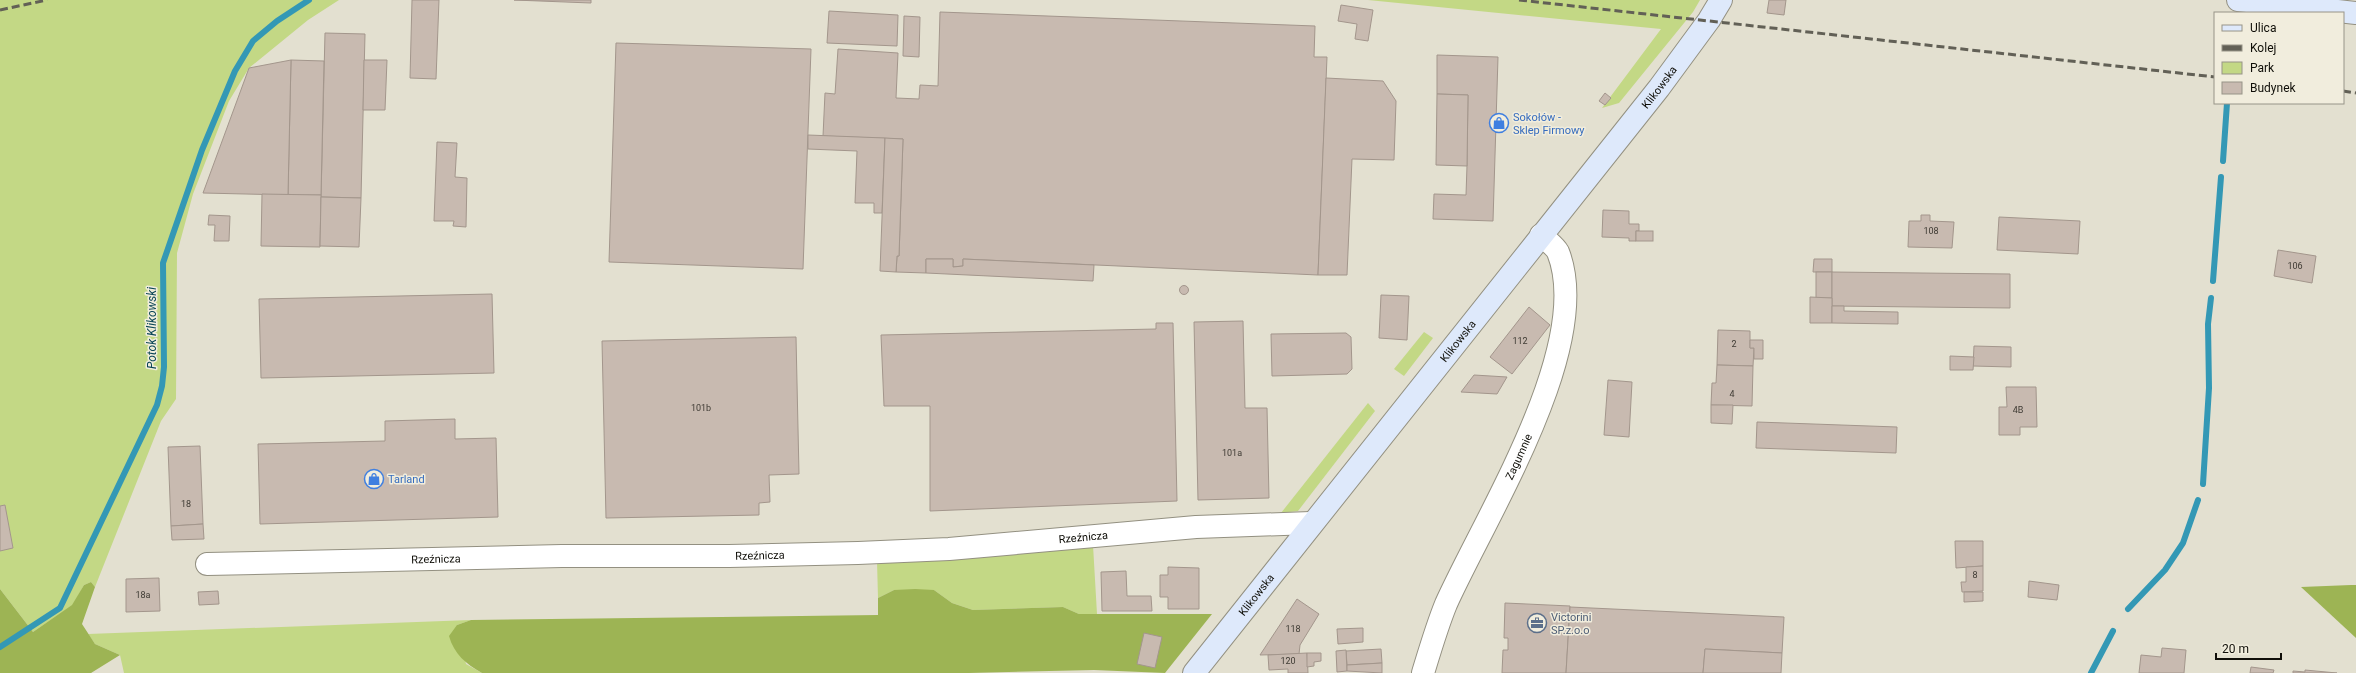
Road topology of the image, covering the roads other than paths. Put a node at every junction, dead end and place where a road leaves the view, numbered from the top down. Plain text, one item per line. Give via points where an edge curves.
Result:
1 (2238, 0) edge
2 (2282, 0) edge
3 (1722, 2) edge
4 (2308, 8) junction
5 (2356, 13) edge
6 (1541, 235) junction
7 (1312, 523) junction
8 (207, 564) dead end
9 (1194, 673) edge
10 (1423, 673) edge

1 - 4 street
2 - 4 street
3 - 6 street, Klikowska via 1659,88
4 - 5 street
6 - 7 street, Klikowska
6 - 10 street, Zagumnie via 1557,251 1566,285 1560,348 1540,405 1498,500 1446,605
7 - 8 street, Rzeźnicza via 1196,527 949,550
7 - 9 street, Klikowska

